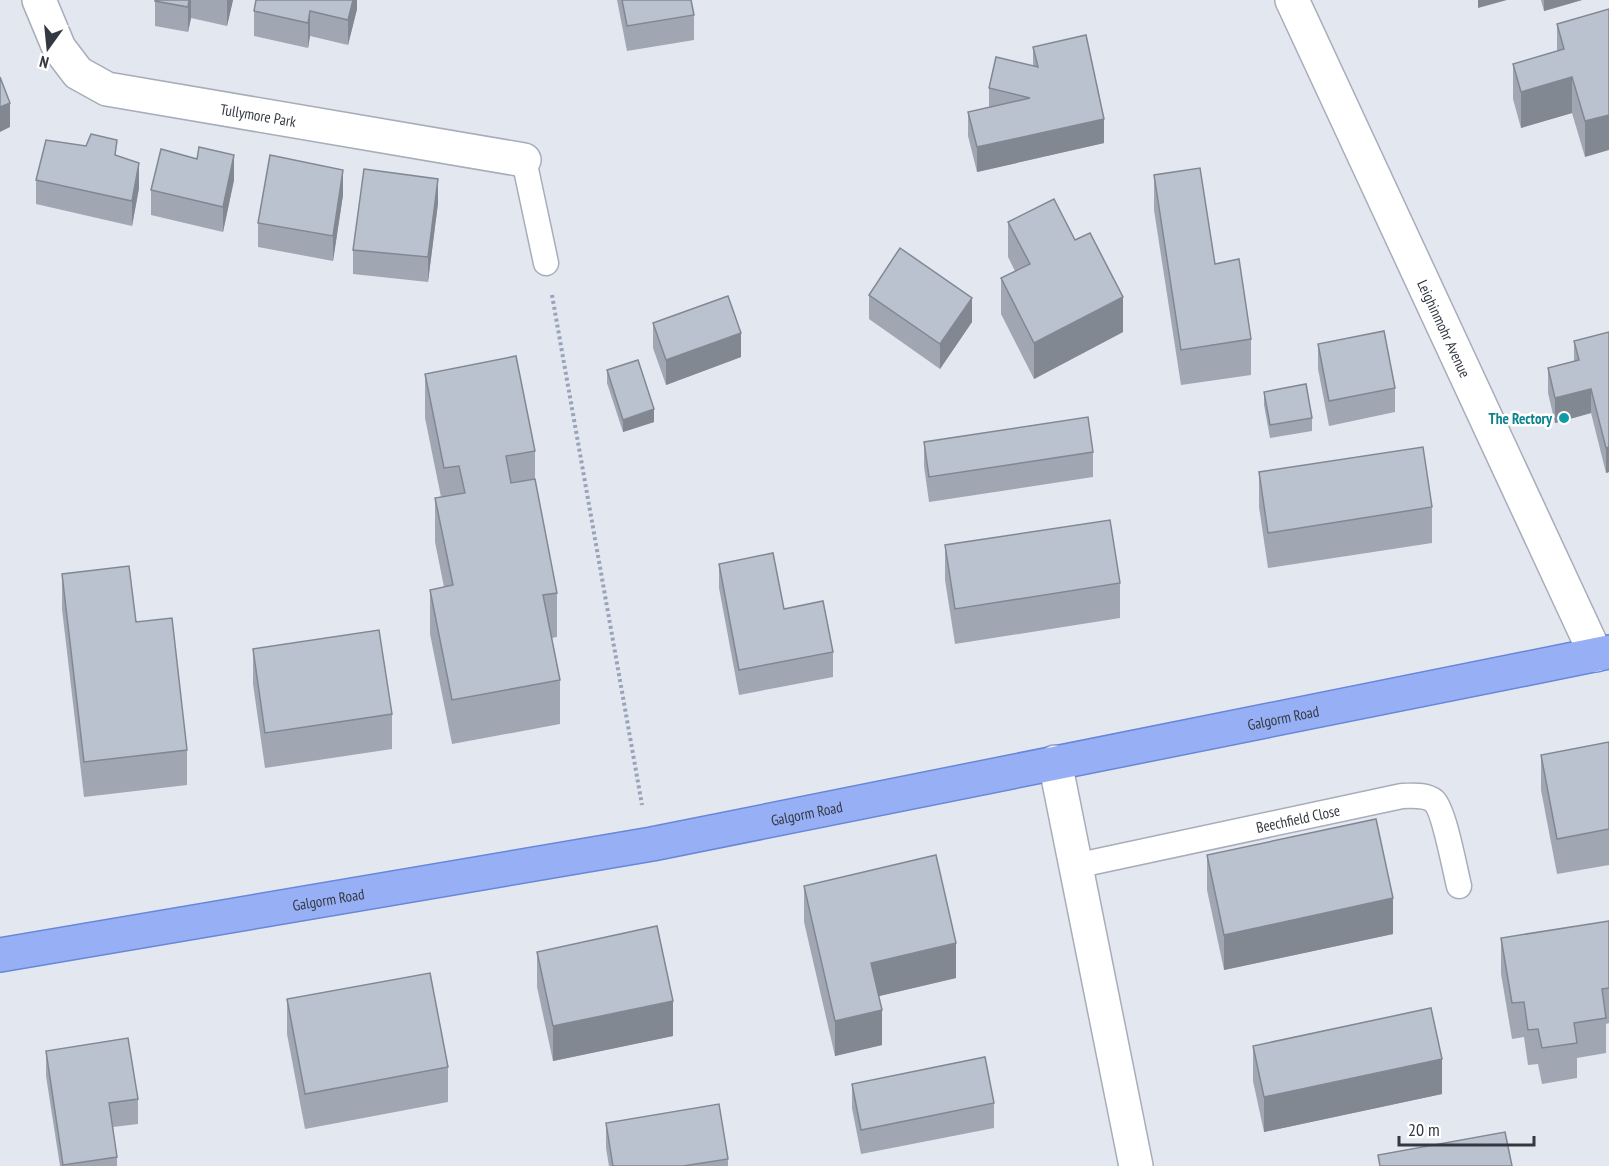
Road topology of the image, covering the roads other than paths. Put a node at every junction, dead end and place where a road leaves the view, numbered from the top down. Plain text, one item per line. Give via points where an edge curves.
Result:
1 (39, 0) edge
2 (1292, 0) edge
3 (524, 160) joint
4 (546, 263) road end
5 (1602, 654) edge
6 (1055, 762) junction
7 (1075, 866) junction
8 (1459, 886) dead end
9 (0, 955) edge
10 (1136, 1166) edge

1 - 3 street, Tullymore Park via 59,48 78,73 107,89
2 - 5 street, Leighinmohr Avenue
3 - 4 lane
5 - 6 main road, Galgorm Road
6 - 7 street
6 - 9 main road, Galgorm Road via 652,844
7 - 8 lane, Beechfield Close via 1402,796 1422,795 1435,802 1443,819
7 - 10 street

